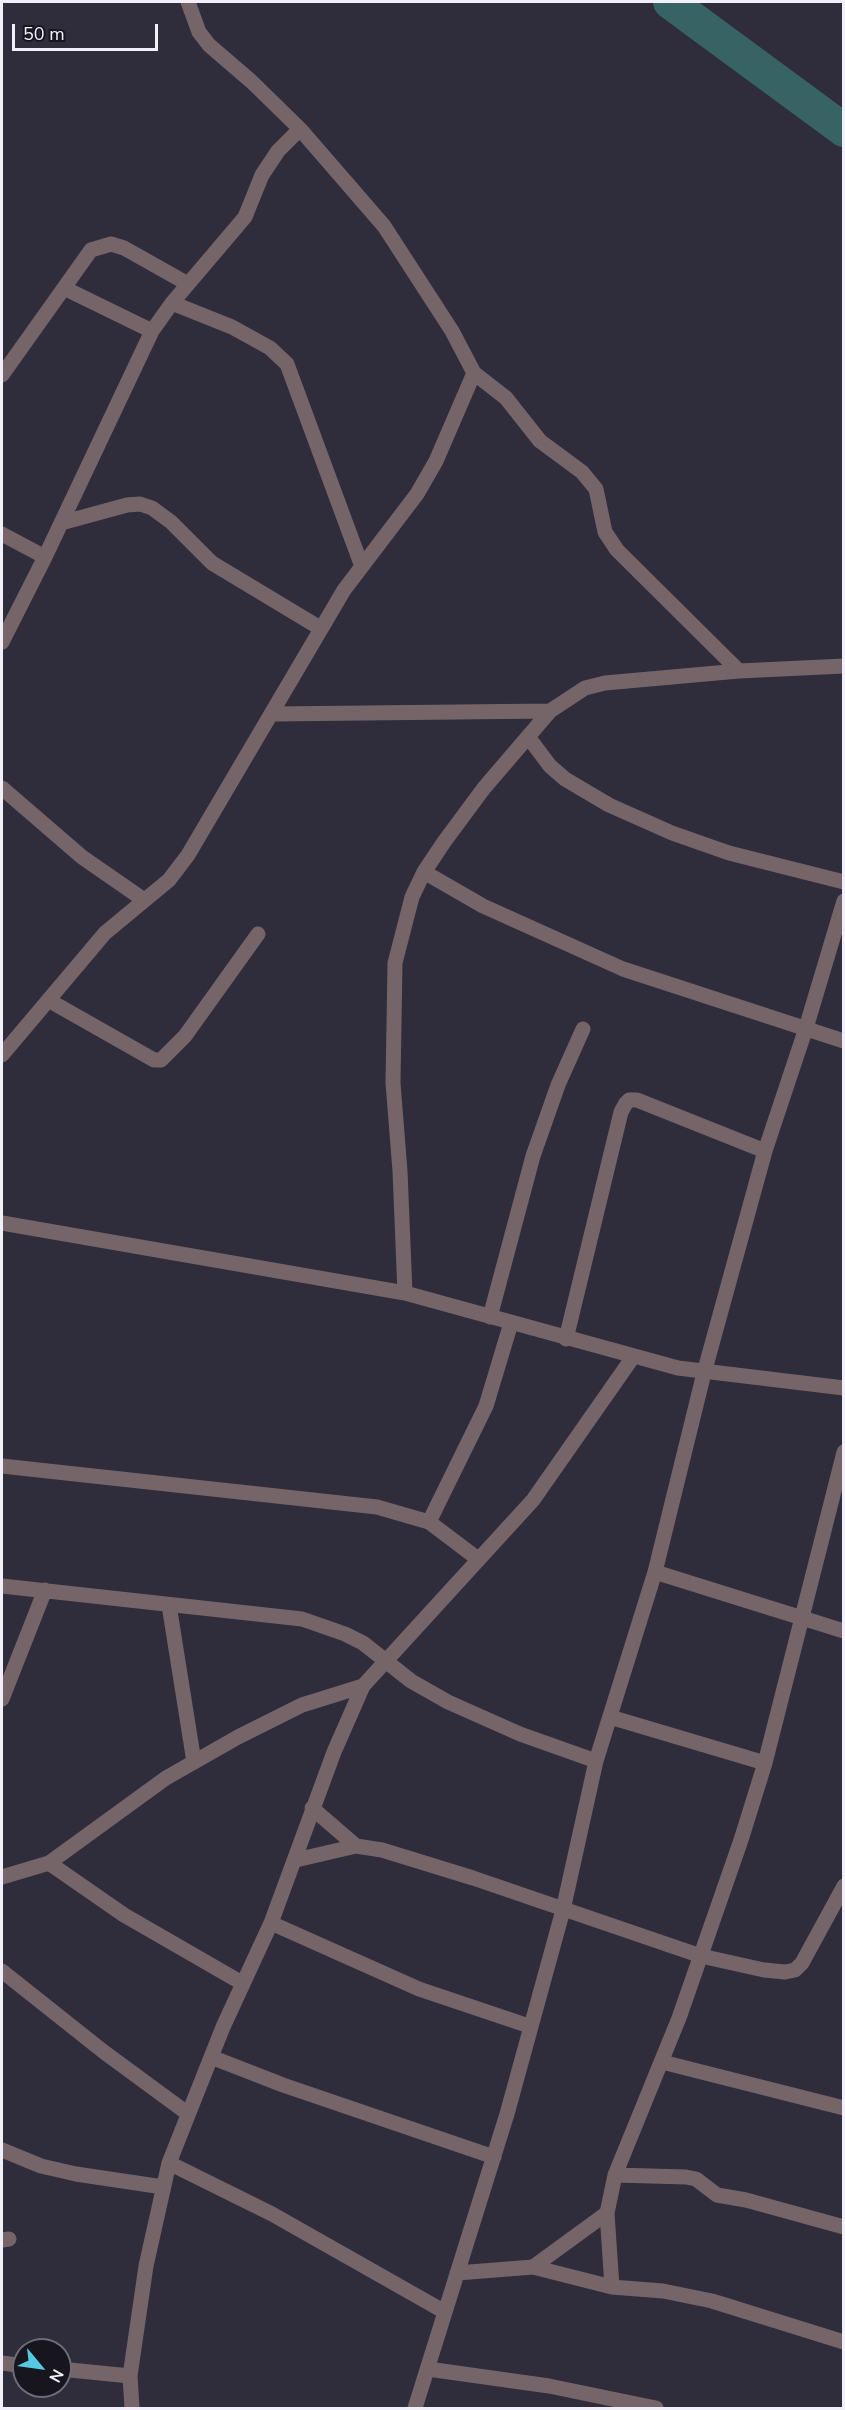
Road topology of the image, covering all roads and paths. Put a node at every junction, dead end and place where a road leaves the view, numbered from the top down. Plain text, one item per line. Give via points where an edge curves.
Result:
1 (188, 2) edge
2 (300, 129) junction
3 (188, 284) junction
4 (64, 288) junction
5 (171, 303) junction
6 (152, 331) junction
7 (474, 373) junction
8 (2, 375) edge
9 (62, 522) junction
10 (2, 534) edge
11 (45, 557) junction
12 (361, 564) junction
13 (8, 620) edge
14 (320, 628) junction
15 (2, 642) edge
16 (843, 666) edge
17 (739, 671) junction
18 (550, 711) junction
19 (271, 714) junction
20 (529, 738) junction
21 (2, 788) edge
22 (424, 872) junction
23 (843, 882) edge
24 (144, 900) junction
25 (843, 900) edge
26 (258, 934) dead end
27 (50, 1001) junction
28 (806, 1028) junction
29 (583, 1029) dead end
30 (843, 1041) edge
31 (2, 1055) edge
32 (765, 1151) junction
33 (2, 1223) edge
34 (405, 1293) junction
35 (490, 1317) junction
36 (511, 1323) junction
37 (566, 1339) junction
38 (633, 1358) junction
39 (704, 1373) junction
40 (843, 1388) edge
41 (843, 1452) edge
42 (2, 1466) edge
43 (429, 1522) junction
44 (478, 1559) junction
45 (655, 1572) junction
46 (2, 1586) edge
47 (45, 1590) junction
48 (169, 1605) junction
49 (802, 1619) junction
50 (843, 1630) edge
51 (383, 1662) junction
52 (363, 1686) junction
53 (2, 1699) edge
54 (610, 1717) junction
55 (596, 1761) junction
56 (194, 1762) junction
57 (765, 1763) junction
58 (312, 1808) junction
59 (356, 1846) junction
60 (296, 1860) junction
61 (49, 1863) junction
62 (2, 1877) edge
63 (843, 1886) edge
64 (563, 1910) junction
65 (271, 1923) junction
66 (701, 1956) junction
67 (2, 1971) edge
68 (242, 1983) junction
69 (529, 2026) junction
70 (212, 2057) junction
71 (662, 2062) junction
72 (843, 2108) edge
73 (188, 2113) junction
74 (2, 2150) edge
75 (494, 2157) junction
76 (169, 2163) junction
77 (615, 2175) junction
78 (163, 2187) junction
79 (607, 2213) junction
80 (843, 2227) edge
81 (533, 2267) junction
82 (456, 2273) junction
83 (612, 2286) junction
84 (445, 2312) junction
85 (843, 2342) edge
86 (428, 2369) junction
87 (72, 2370) edge
88 (130, 2376) junction
89 (132, 2409) edge
90 (415, 2409) edge
91 (656, 2409) edge

1 - 2 street via 199,32 209,45
2 - 3 street via 262,175 245,217
2 - 7 street via 384,226 452,331
3 - 4 street via 111,244 91,250
3 - 5 street
4 - 6 street
4 - 8 street
5 - 6 street
5 - 12 street via 241,332 279,354 287,364
6 - 9 street
7 - 12 street via 436,461 417,494
7 - 17 street via 506,398 540,441 582,472 596,489 605,532 617,550
9 - 11 street
9 - 14 street via 127,505 152,508 212,562
10 - 11 street
11 - 13 street
12 - 14 street
13 - 15 street
14 - 19 street
16 - 17 street
17 - 18 street via 605,683 585,688
18 - 19 street
18 - 20 street
19 - 24 street via 188,855 169,880
20 - 22 street via 484,788
20 - 23 street via 565,780 609,805 729,853
21 - 24 street via 82,857
22 - 28 street via 483,906 623,969
22 - 34 street via 402,930 395,963 393,1083
24 - 27 street via 105,933
25 - 28 street
26 - 27 street via 185,1036 161,1060 154,1060
27 - 31 street
28 - 30 street
28 - 32 street
29 - 35 street via 533,1156
32 - 37 street via 629,1100 618,1123
32 - 39 street
33 - 34 street
34 - 35 street
35 - 36 street
36 - 37 street
36 - 43 street via 486,1406
37 - 38 street
38 - 39 street
38 - 44 street via 533,1500
39 - 40 street
39 - 45 street
41 - 49 street
42 - 43 street via 377,1507
43 - 44 street
44 - 51 street
45 - 49 street
45 - 54 street
46 - 47 street
47 - 48 street
47 - 53 street
48 - 51 street via 302,1619 363,1643
48 - 56 street
49 - 50 street
49 - 57 street
51 - 52 street
51 - 55 street via 448,1702 520,1734
52 - 56 street via 302,1705
52 - 58 street
54 - 55 street
54 - 57 street
55 - 64 street
56 - 61 street via 91,1830
57 - 66 street
58 - 59 street
58 - 60 street
59 - 60 street
59 - 64 street via 404,1856
60 - 65 street
61 - 62 street
61 - 68 street via 142,1926
63 - 66 street via 795,1970 764,1970
64 - 66 street
64 - 69 street
65 - 68 street
65 - 69 street via 419,1989
66 - 71 street
67 - 73 street
68 - 70 street
69 - 75 street
70 - 73 street
70 - 75 street
71 - 72 street
71 - 77 street
73 - 76 street
74 - 78 street via 41,2166
75 - 82 street
76 - 78 street
76 - 84 street via 272,2214
77 - 79 street
77 - 80 street via 686,2176 717,2195
78 - 88 street via 146,2266
79 - 81 street
79 - 83 street
81 - 82 street
81 - 83 street
82 - 84 street
83 - 85 street via 663,2290 712,2301
84 - 86 street
86 - 90 street
86 - 91 street via 549,2386
87 - 88 street
88 - 89 street

